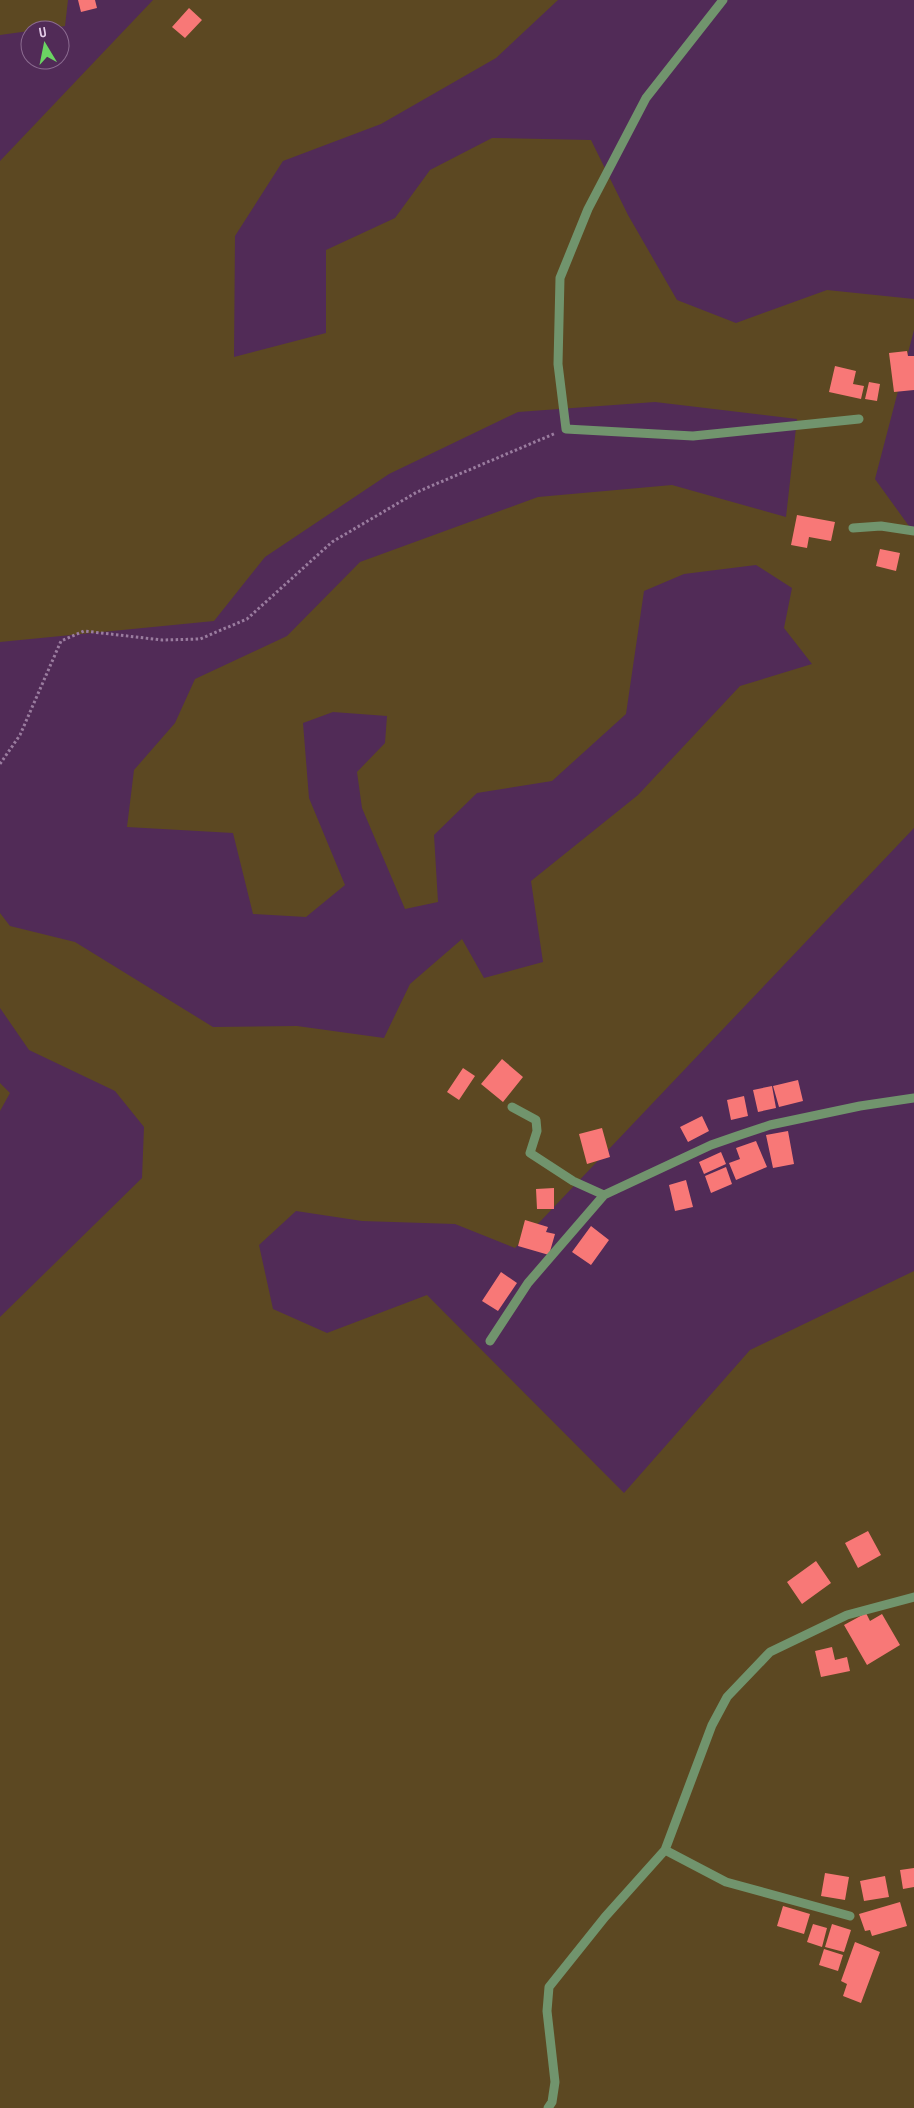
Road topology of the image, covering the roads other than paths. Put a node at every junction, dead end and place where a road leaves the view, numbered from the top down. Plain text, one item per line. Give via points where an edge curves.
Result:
1 (723, 0) edge
2 (859, 419) dead end
3 (853, 528) dead end
4 (914, 531) edge
5 (914, 1098) edge
6 (512, 1107) dead end
7 (604, 1196) junction
8 (490, 1341) dead end
9 (914, 1597) edge
10 (665, 1850) junction
11 (850, 1916) dead end
12 (548, 2108) edge

1 - 2 street via 646,98 588,210 560,278 558,364 566,429 693,436
3 - 4 street via 881,526
5 - 7 street via 770,1125 711,1145
6 - 7 street via 536,1120 537,1131 530,1153 573,1182
7 - 8 street via 528,1283
9 - 10 street via 847,1615 770,1652 753,1668 727,1697 712,1725
10 - 11 street via 726,1882
10 - 12 street via 549,1986 547,2011 555,2082

